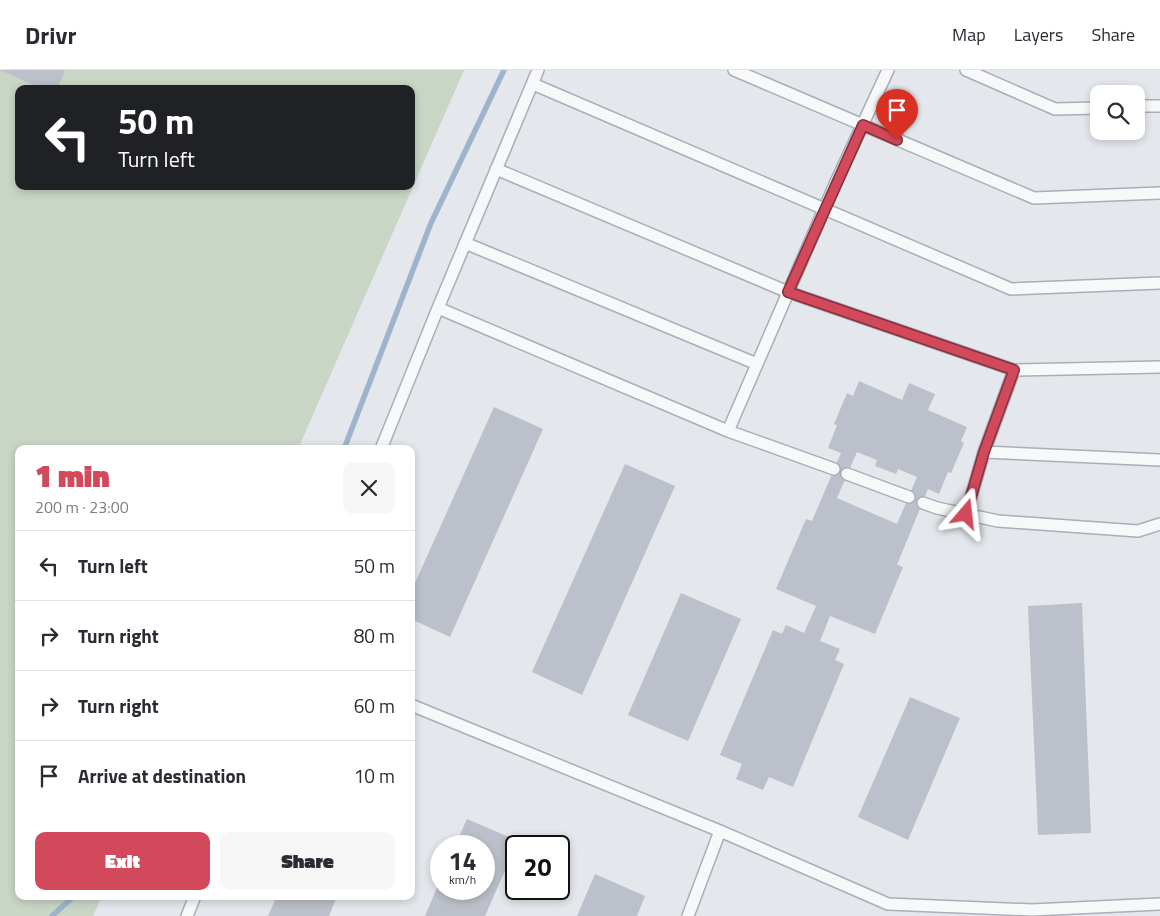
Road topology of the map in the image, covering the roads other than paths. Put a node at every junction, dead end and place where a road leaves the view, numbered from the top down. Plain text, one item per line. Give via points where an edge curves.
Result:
1 (538, 70) edge
2 (734, 70) edge
3 (888, 70) edge
4 (966, 70) edge
5 (533, 84) junction
6 (1145, 106) edge
7 (1160, 106) edge
8 (1090, 108) edge
9 (863, 125) junction
10 (496, 169) junction
11 (1160, 193) edge
12 (824, 209) junction
13 (465, 243) junction
14 (1160, 283) edge
15 (788, 292) junction
16 (438, 308) junction
17 (757, 364) junction
18 (1160, 367) edge
19 (1014, 370) junction
20 (728, 431) junction
21 (383, 445) edge
22 (984, 452) junction
23 (1160, 460) edge
24 (834, 469) dead end
25 (847, 474) dead end
26 (908, 497) dead end
27 (922, 503) dead end
28 (966, 514) junction
29 (1160, 524) edge
30 (415, 707) edge
31 (720, 830) junction
32 (193, 900) edge
33 (1160, 904) edge
34 (187, 916) edge
35 (688, 916) edge

1 - 5 lane
2 - 9 lane
3 - 9 lane
4 - 8 lane via 1055,109
5 - 10 lane
5 - 12 lane
6 - 7 lane
9 - 11 lane via 1034,198
9 - 12 lane
10 - 13 lane
10 - 15 lane
12 - 14 lane via 1011,289
12 - 15 lane
13 - 16 lane
13 - 17 lane
15 - 17 lane
15 - 19 lane
16 - 20 lane
16 - 21 lane
17 - 20 lane
18 - 19 lane
19 - 22 lane
20 - 24 lane
22 - 23 lane
22 - 28 lane
25 - 26 lane
27 - 28 lane
28 - 29 lane via 998,521 1138,531
30 - 31 lane
31 - 33 lane via 888,904 1032,910
31 - 35 lane
32 - 34 lane

